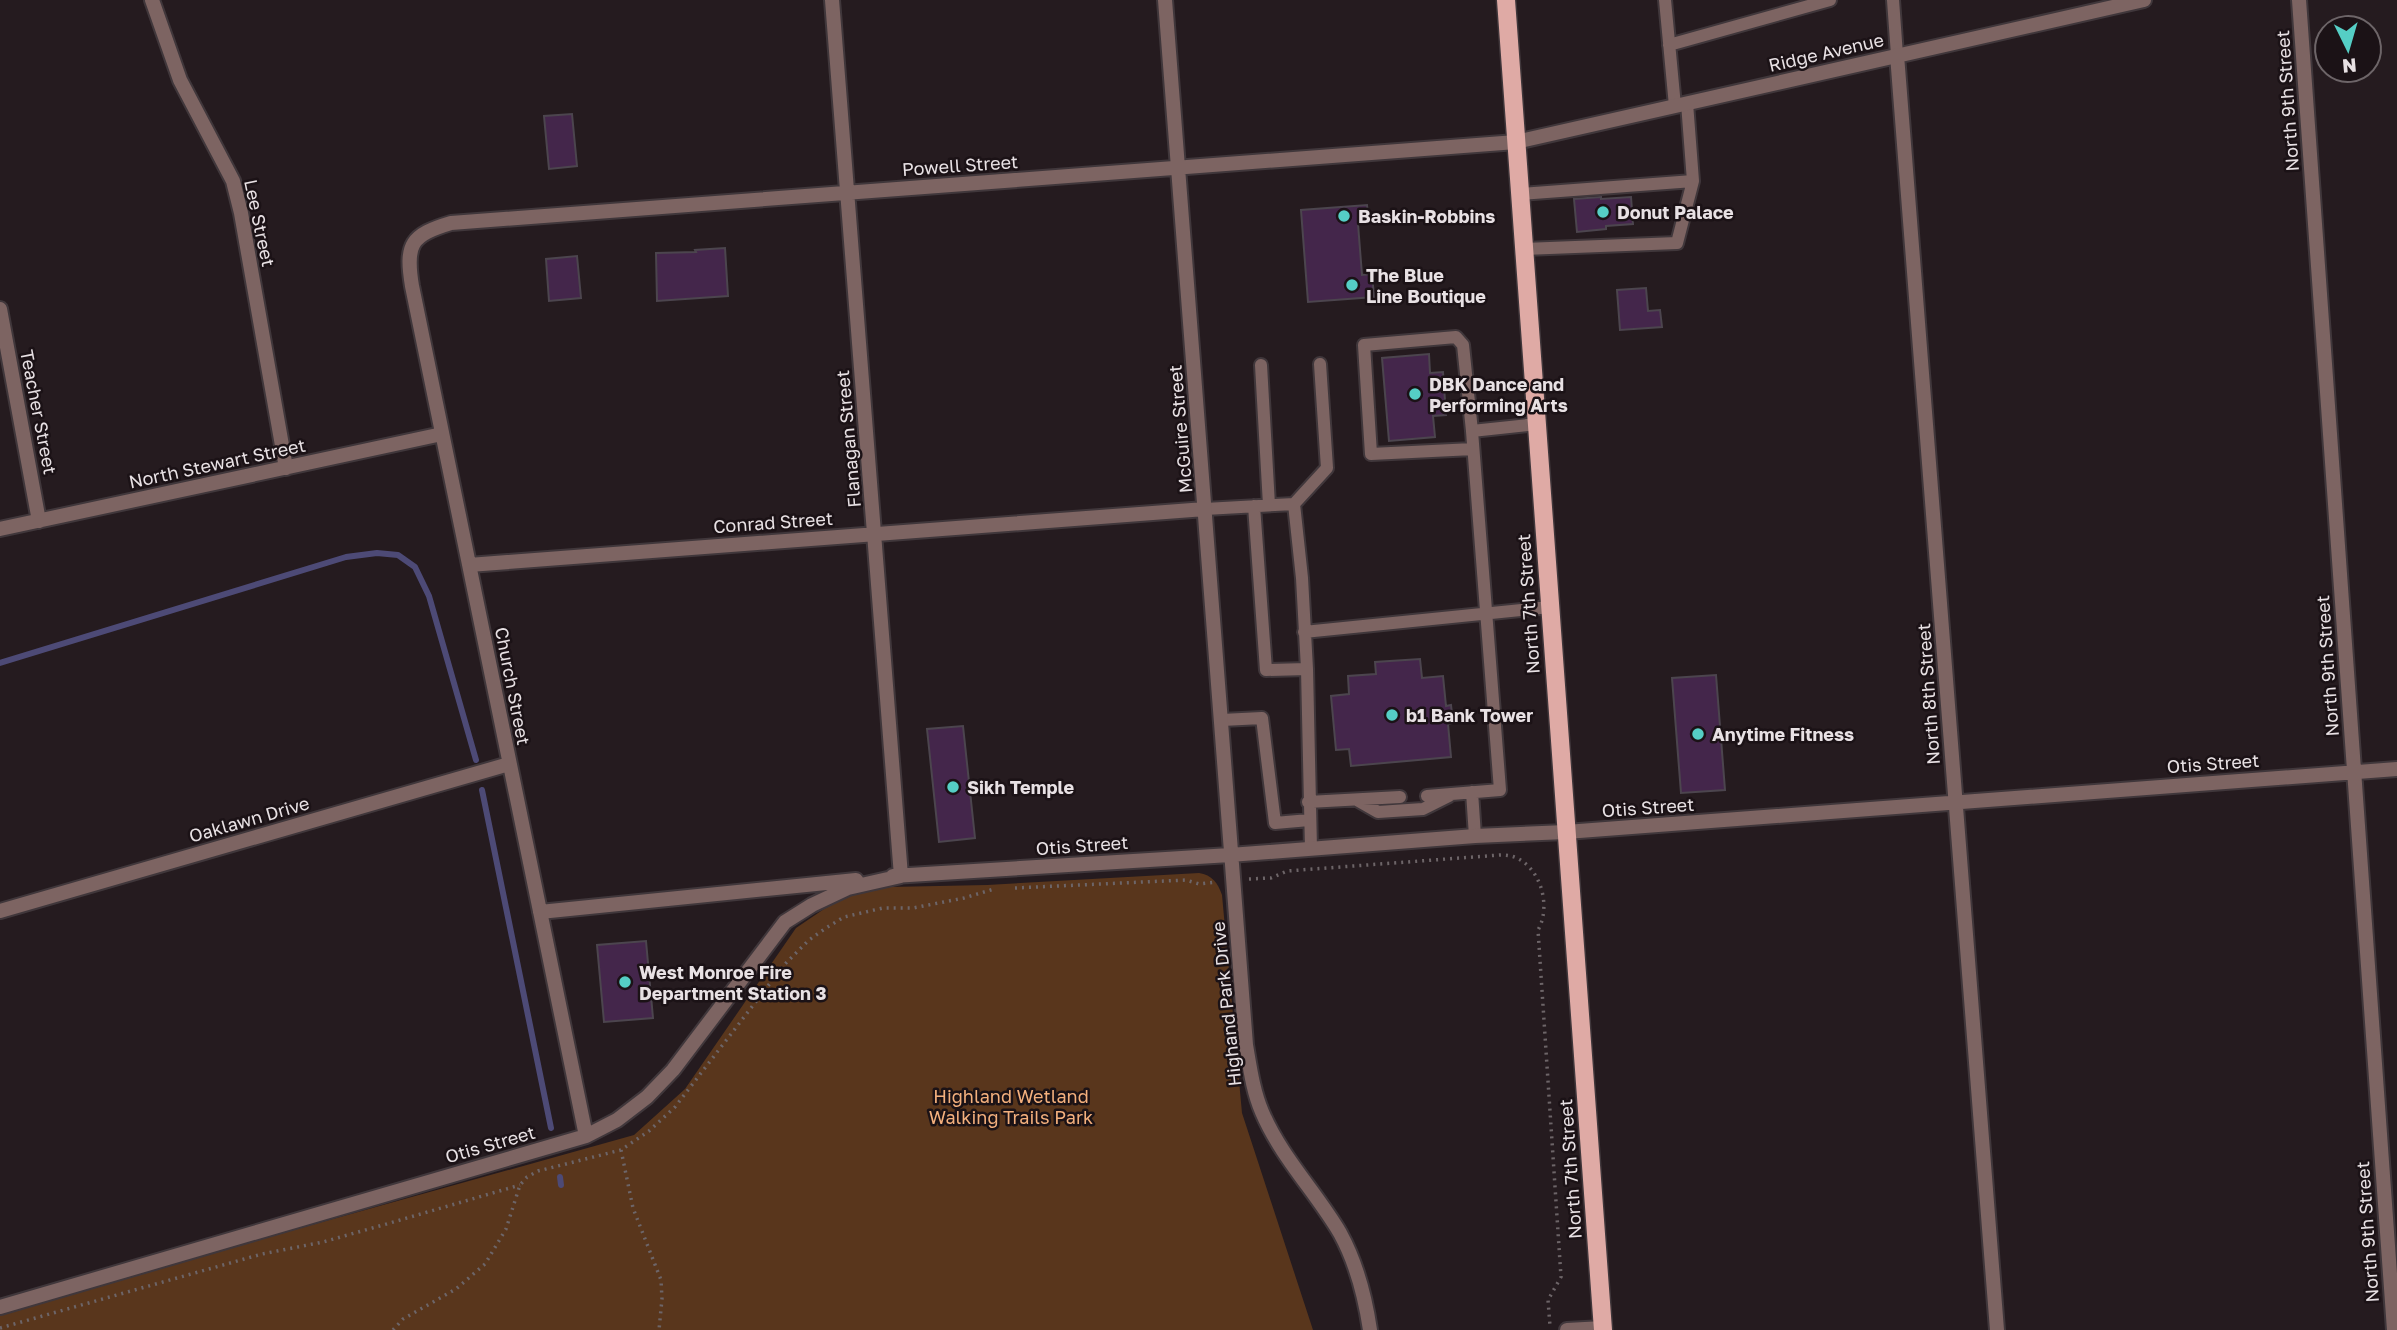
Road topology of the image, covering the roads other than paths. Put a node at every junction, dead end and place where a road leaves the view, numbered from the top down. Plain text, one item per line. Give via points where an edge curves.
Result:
1 (152, 0) edge
2 (832, 0) edge
3 (1165, 0) edge
4 (1506, 0) edge
5 (1665, 0) edge
6 (1830, 0) edge
7 (1894, 0) edge
8 (2144, 0) edge
9 (2299, 0) edge
10 (1669, 45) junction
11 (1897, 55) junction
12 (1681, 104) junction
13 (1516, 142) junction
14 (1178, 167) junction
15 (1693, 181) junction
16 (848, 192) junction
17 (1520, 194) junction
18 (413, 244) joint
19 (1524, 250) junction
20 (0, 309) edge
21 (1320, 364) dead end
22 (1261, 365) dead end
23 (1536, 424) junction
24 (1472, 431) junction
25 (442, 434) junction
26 (1473, 449) junction
27 (286, 468) junction
28 (1294, 504) junction
29 (1269, 505) junction
30 (1254, 506) junction
31 (1205, 509) junction
32 (39, 521) junction
33 (0, 530) edge
34 (875, 534) junction
35 (469, 565) junction
36 (1550, 607) junction
37 (1486, 614) junction
38 (1304, 632) junction
39 (1307, 669) junction
40 (1222, 720) junction
41 (509, 764) junction
42 (2397, 769) edge
43 (2354, 772) junction
44 (1472, 792) junction
45 (1453, 794) junction
46 (1427, 796) dead end
47 (1400, 797) dead end
48 (1357, 800) junction
49 (1308, 802) junction
50 (1955, 803) junction
51 (1310, 820) junction
52 (1566, 832) junction
53 (1475, 836) junction
54 (1311, 849) junction
55 (1230, 855) junction
56 (901, 876) junction
57 (0, 911) edge
58 (540, 912) junction
59 (586, 1136) junction
60 (0, 1307) edge
61 (1603, 1329) edge
62 (1370, 1330) edge
63 (1567, 1330) edge
64 (1997, 1330) edge
65 (2394, 1330) edge

1 - 27 street, Lee Street via 180,80 233,181
2 - 16 street, Flanagan Street
3 - 14 street, McGuire Street
4 - 13 main road, North 7th Street
5 - 10 lane
6 - 10 lane
7 - 11 lane
8 - 11 street, Ridge Avenue
9 - 43 street, North 9th Street
10 - 12 lane
11 - 12 street, Ridge Avenue
11 - 50 street, North 8th Street
12 - 13 street, Ridge Avenue
12 - 15 lane
13 - 14 street, Powell Street
13 - 17 main road, North 7th Street
14 - 16 street, Powell Street
14 - 31 street, McGuire Street
15 - 17 lane
15 - 19 lane via 1677,243
16 - 18 street, Powell Street via 451,223 426,230
16 - 34 street, Flanagan Street
17 - 19 main road, North 7th Street
18 - 25 street, Church Street via 408,263
19 - 23 main road, North 7th Street
20 - 32 street, Teacher Street
21 - 28 lane via 1327,468
22 - 29 lane
23 - 24 lane
23 - 36 main road, North 7th Street
24 - 26 lane
24 - 26 lane via 1463,345 1456,337 1364,345 1371,454
25 - 27 street, North Stewart Street
25 - 35 street, Church Street
26 - 37 lane
27 - 32 street, North Stewart Street
28 - 29 lane
28 - 38 lane
29 - 30 lane
30 - 31 lane
30 - 39 lane via 1266,670
31 - 34 street, Conrad Street
31 - 40 street, McGuire Street
32 - 33 street, North Stewart Street
34 - 35 street, Conrad Street
34 - 56 street, Flanagan Street
35 - 41 street, Church Street
36 - 37 lane
36 - 52 main road, North 7th Street
37 - 38 lane
37 - 44 lane via 1500,790
38 - 39 lane
39 - 49 lane
40 - 51 lane via 1262,718 1275,824
40 - 55 street, McGuire Street
41 - 57 street, Oaklawn Drive
41 - 58 street, Church Street
42 - 43 street, Otis Street
43 - 50 street, Otis Street
43 - 65 street, North 9th Street
44 - 45 lane
44 - 53 lane
45 - 46 lane
45 - 48 lane via 1423,809 1378,812
47 - 48 lane
48 - 49 lane
49 - 51 lane
50 - 52 street, Otis Street
50 - 64 street, North 8th Street
51 - 54 lane
52 - 53 street, Otis Street
52 - 61 main road, North 7th Street
53 - 54 street, Otis Street
54 - 55 street, Otis Street
55 - 56 street, Otis Street
55 - 62 street, Highand Park Drive via 1246,1045 1256,1095 1275,1137 1340,1234 1359,1278
56 - 58 street, Otis Street
56 - 59 street, Otis Street via 848,888 785,922 674,1070 617,1121
58 - 59 street, Church Street
59 - 60 street, Otis Street
61 - 63 street

